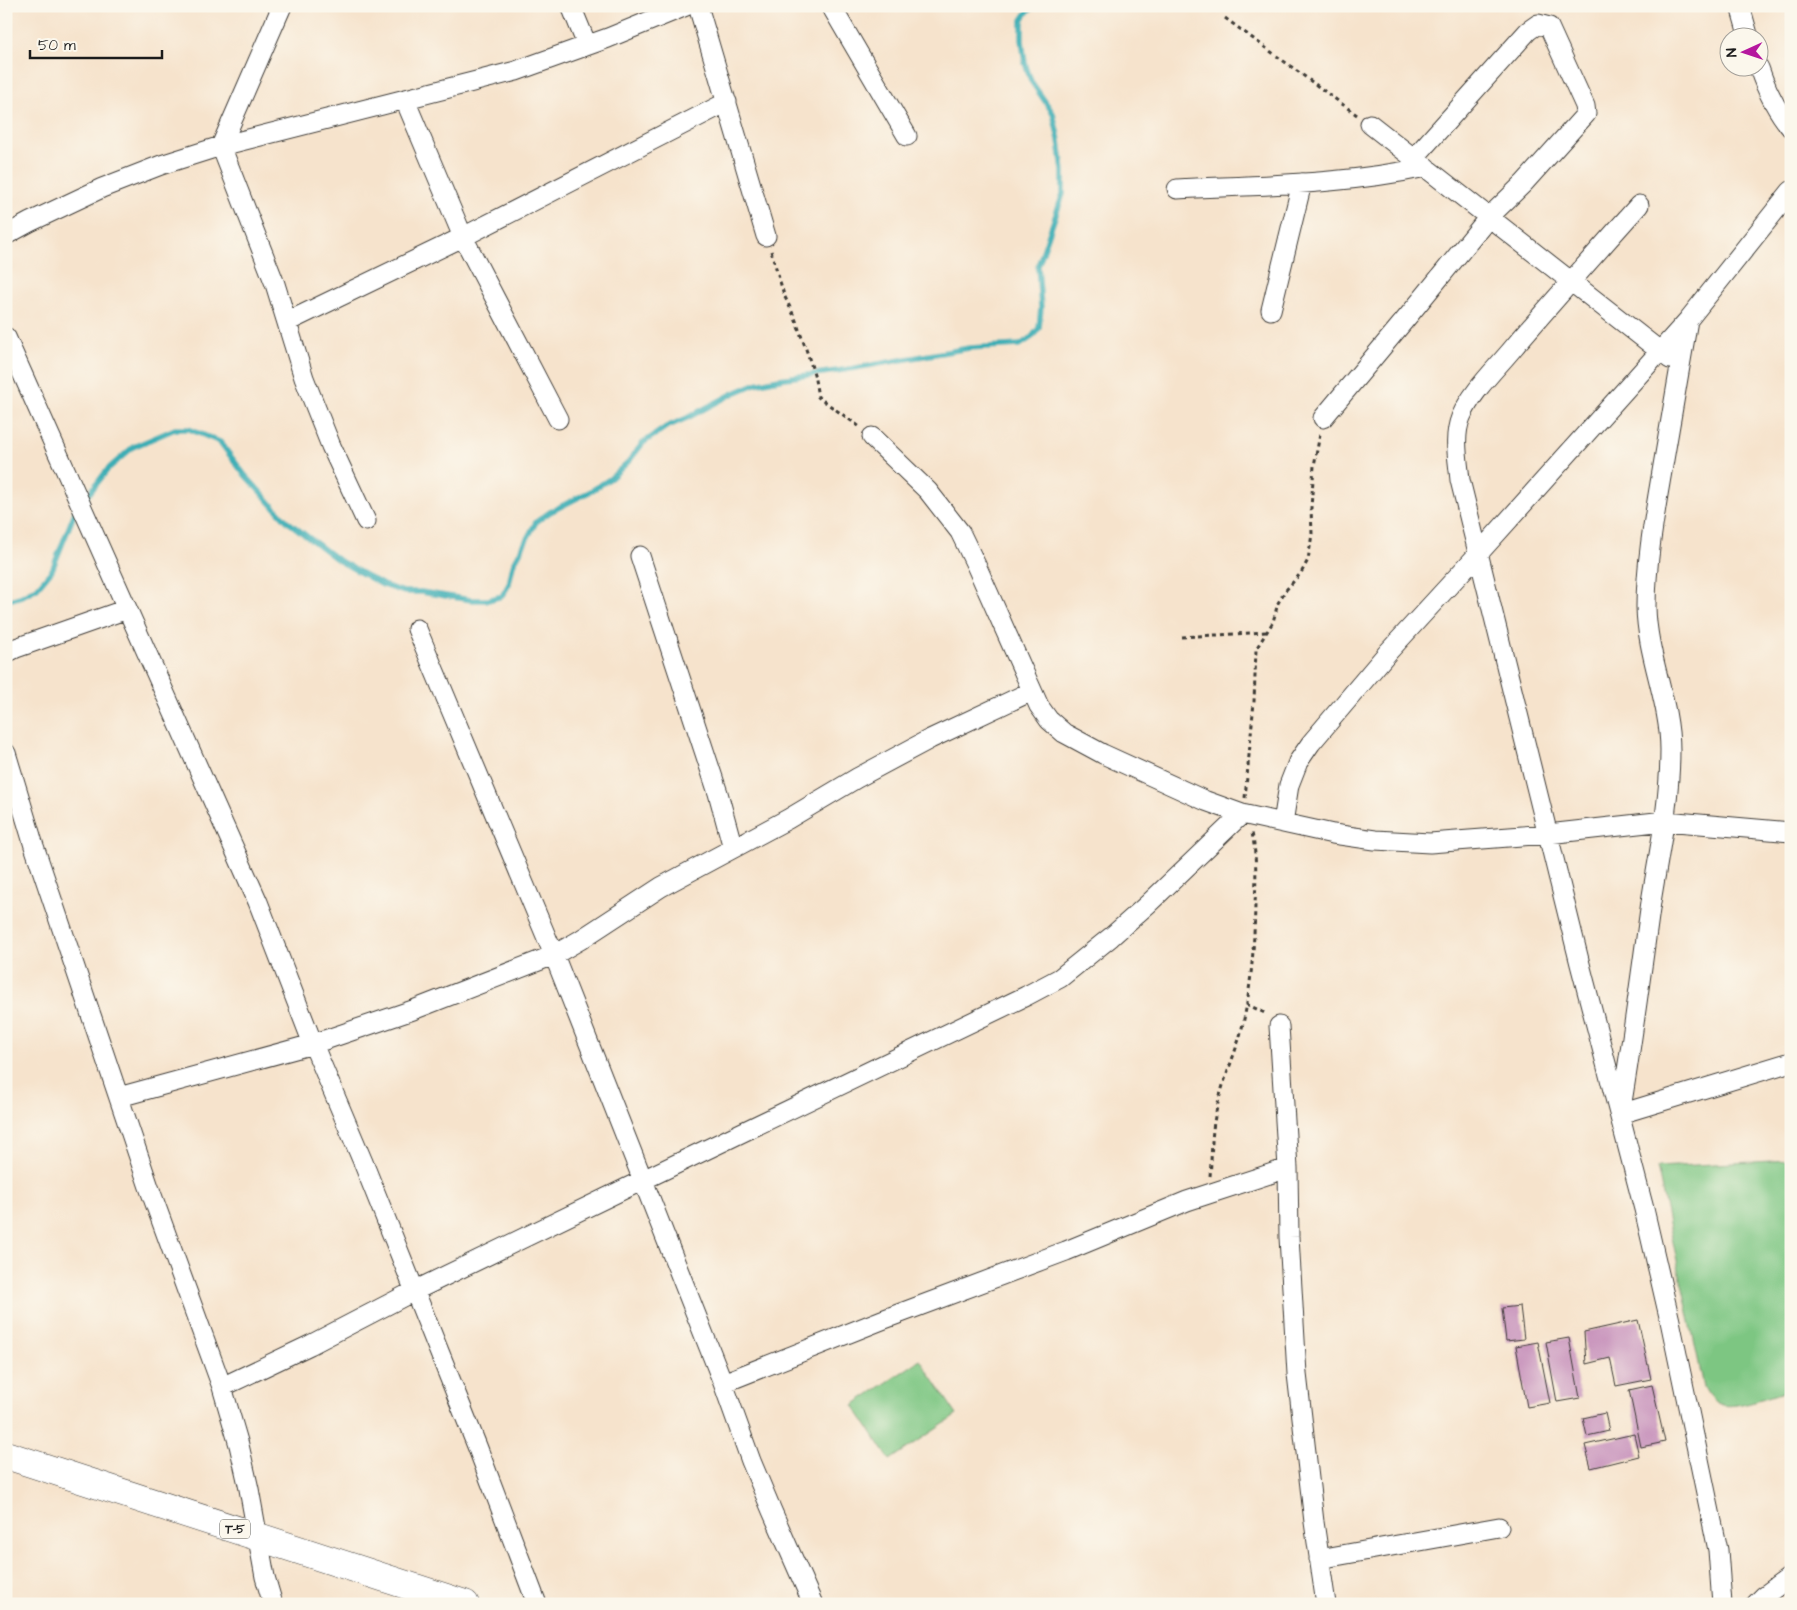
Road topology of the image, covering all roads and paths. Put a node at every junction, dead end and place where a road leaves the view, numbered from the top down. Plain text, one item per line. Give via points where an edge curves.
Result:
1 (282, 6) edge
2 (570, 6) edge
3 (686, 6) edge
4 (698, 6) edge
5 (831, 6) edge
6 (1740, 6) edge
7 (1225, 18) dead end
8 (1746, 28) edge
9 (588, 45) junction
10 (1762, 78) edge
11 (405, 100) junction
12 (727, 102) junction
13 (1370, 124) joint
14 (1791, 128) edge
15 (907, 136) dead end
16 (221, 146) junction
17 (1420, 163) junction
18 (1302, 183) junction
19 (1178, 189) dead end
20 (1791, 191) edge
21 (1639, 204) dead end
22 (1488, 217) junction
23 (6, 235) edge
24 (766, 236) joint
25 (463, 237) junction
26 (1570, 281) junction
27 (1271, 310) dead end
28 (1688, 320) junction
29 (287, 322) junction
30 (6, 337) edge
31 (1660, 351) junction
32 (1680, 367) junction
33 (1323, 418) joint
34 (558, 419) dead end
35 (872, 437) joint
36 (366, 521) dead end
37 (1479, 553) junction
38 (640, 556) dead end
39 (127, 608) junction
40 (417, 629) dead end
41 (1268, 632) junction
42 (1182, 637) dead end
43 (6, 653) edge
44 (1032, 691) junction
45 (6, 753) edge
46 (1242, 814) junction
47 (1283, 822) junction
48 (1665, 822) junction
49 (1791, 832) edge
50 (1548, 834) junction
51 (733, 848) junction
52 (554, 954) junction
53 (1279, 1026) dead end
54 (313, 1044) junction
55 (1791, 1062) edge
56 (119, 1097) junction
57 (1620, 1114) junction
58 (1288, 1168) junction
59 (643, 1180) junction
60 (1208, 1194) junction
61 (414, 1291) junction
62 (723, 1383) junction
63 (222, 1387) junction
64 (6, 1455) edge
65 (1499, 1527) dead end
66 (257, 1536) junction
67 (1319, 1559) junction
68 (1791, 1576) edge
69 (273, 1604) edge
70 (465, 1604) edge
71 (537, 1604) edge
72 (813, 1604) edge
73 (1326, 1604) edge
74 (1722, 1604) edge
75 (1756, 1604) edge

1 - 16 street
2 - 9 street
3 - 9 street
4 - 12 street
5 - 15 street
6 - 8 street
7 - 13 path
9 - 11 street via 516,71
10 - 14 street via 1780,116
11 - 16 street
11 - 25 street
12 - 24 street
12 - 25 street
13 - 17 street
16 - 23 street via 102,188
16 - 29 street
17 - 18 street via 1390,175
17 - 22 street
17 - 22 street via 1528,30 1538,24 1550,26 1586,114 1524,183
18 - 19 street
18 - 27 street
20 - 28 street
21 - 26 street
22 - 26 street
22 - 33 street
24 - 35 path via 784,295 807,352 818,397
25 - 29 street
25 - 34 street
26 - 31 street
26 - 37 street via 1475,394 1461,416 1456,434 1460,480
28 - 31 street
28 - 32 street
29 - 36 street via 304,378
30 - 39 street
31 - 32 street
31 - 37 street
32 - 48 street via 1651,537 1646,608 1649,641 1667,718 1670,749
33 - 41 path via 1314,466 1308,560 1278,603
35 - 44 street via 928,491 960,532
37 - 47 street via 1389,651 1311,743 1298,762 1289,785
37 - 50 street
38 - 51 street
39 - 43 street
39 - 54 street via 258,902
40 - 52 street
41 - 42 path
41 - 46 path via 1256,649 1250,751
44 - 46 street via 1049,720 1064,733 1206,801
44 - 51 street via 930,739
45 - 56 street
46 - 47 street
46 - 59 street via 1140,911 1060,978
46 - 60 path via 1255,846 1254,942 1249,993 1240,1036 1215,1114
47 - 50 street via 1375,840 1430,842
48 - 49 street
48 - 50 street
48 - 57 street
50 - 57 street
51 - 52 street via 661,887
52 - 54 street via 413,1010
52 - 59 street
53 - 58 street
54 - 56 street
54 - 61 street
55 - 57 street
56 - 63 street
57 - 74 street via 1670,1320 1718,1550
58 - 60 street
58 - 67 street via 1297,1374
59 - 61 street
59 - 62 street
60 - 62 street
61 - 63 street
61 - 71 street
62 - 72 street via 772,1512
63 - 66 street via 247,1480
64 - 66 main road, T-5
65 - 67 street
66 - 69 street
66 - 70 main road, T-5
67 - 73 street
68 - 75 street

